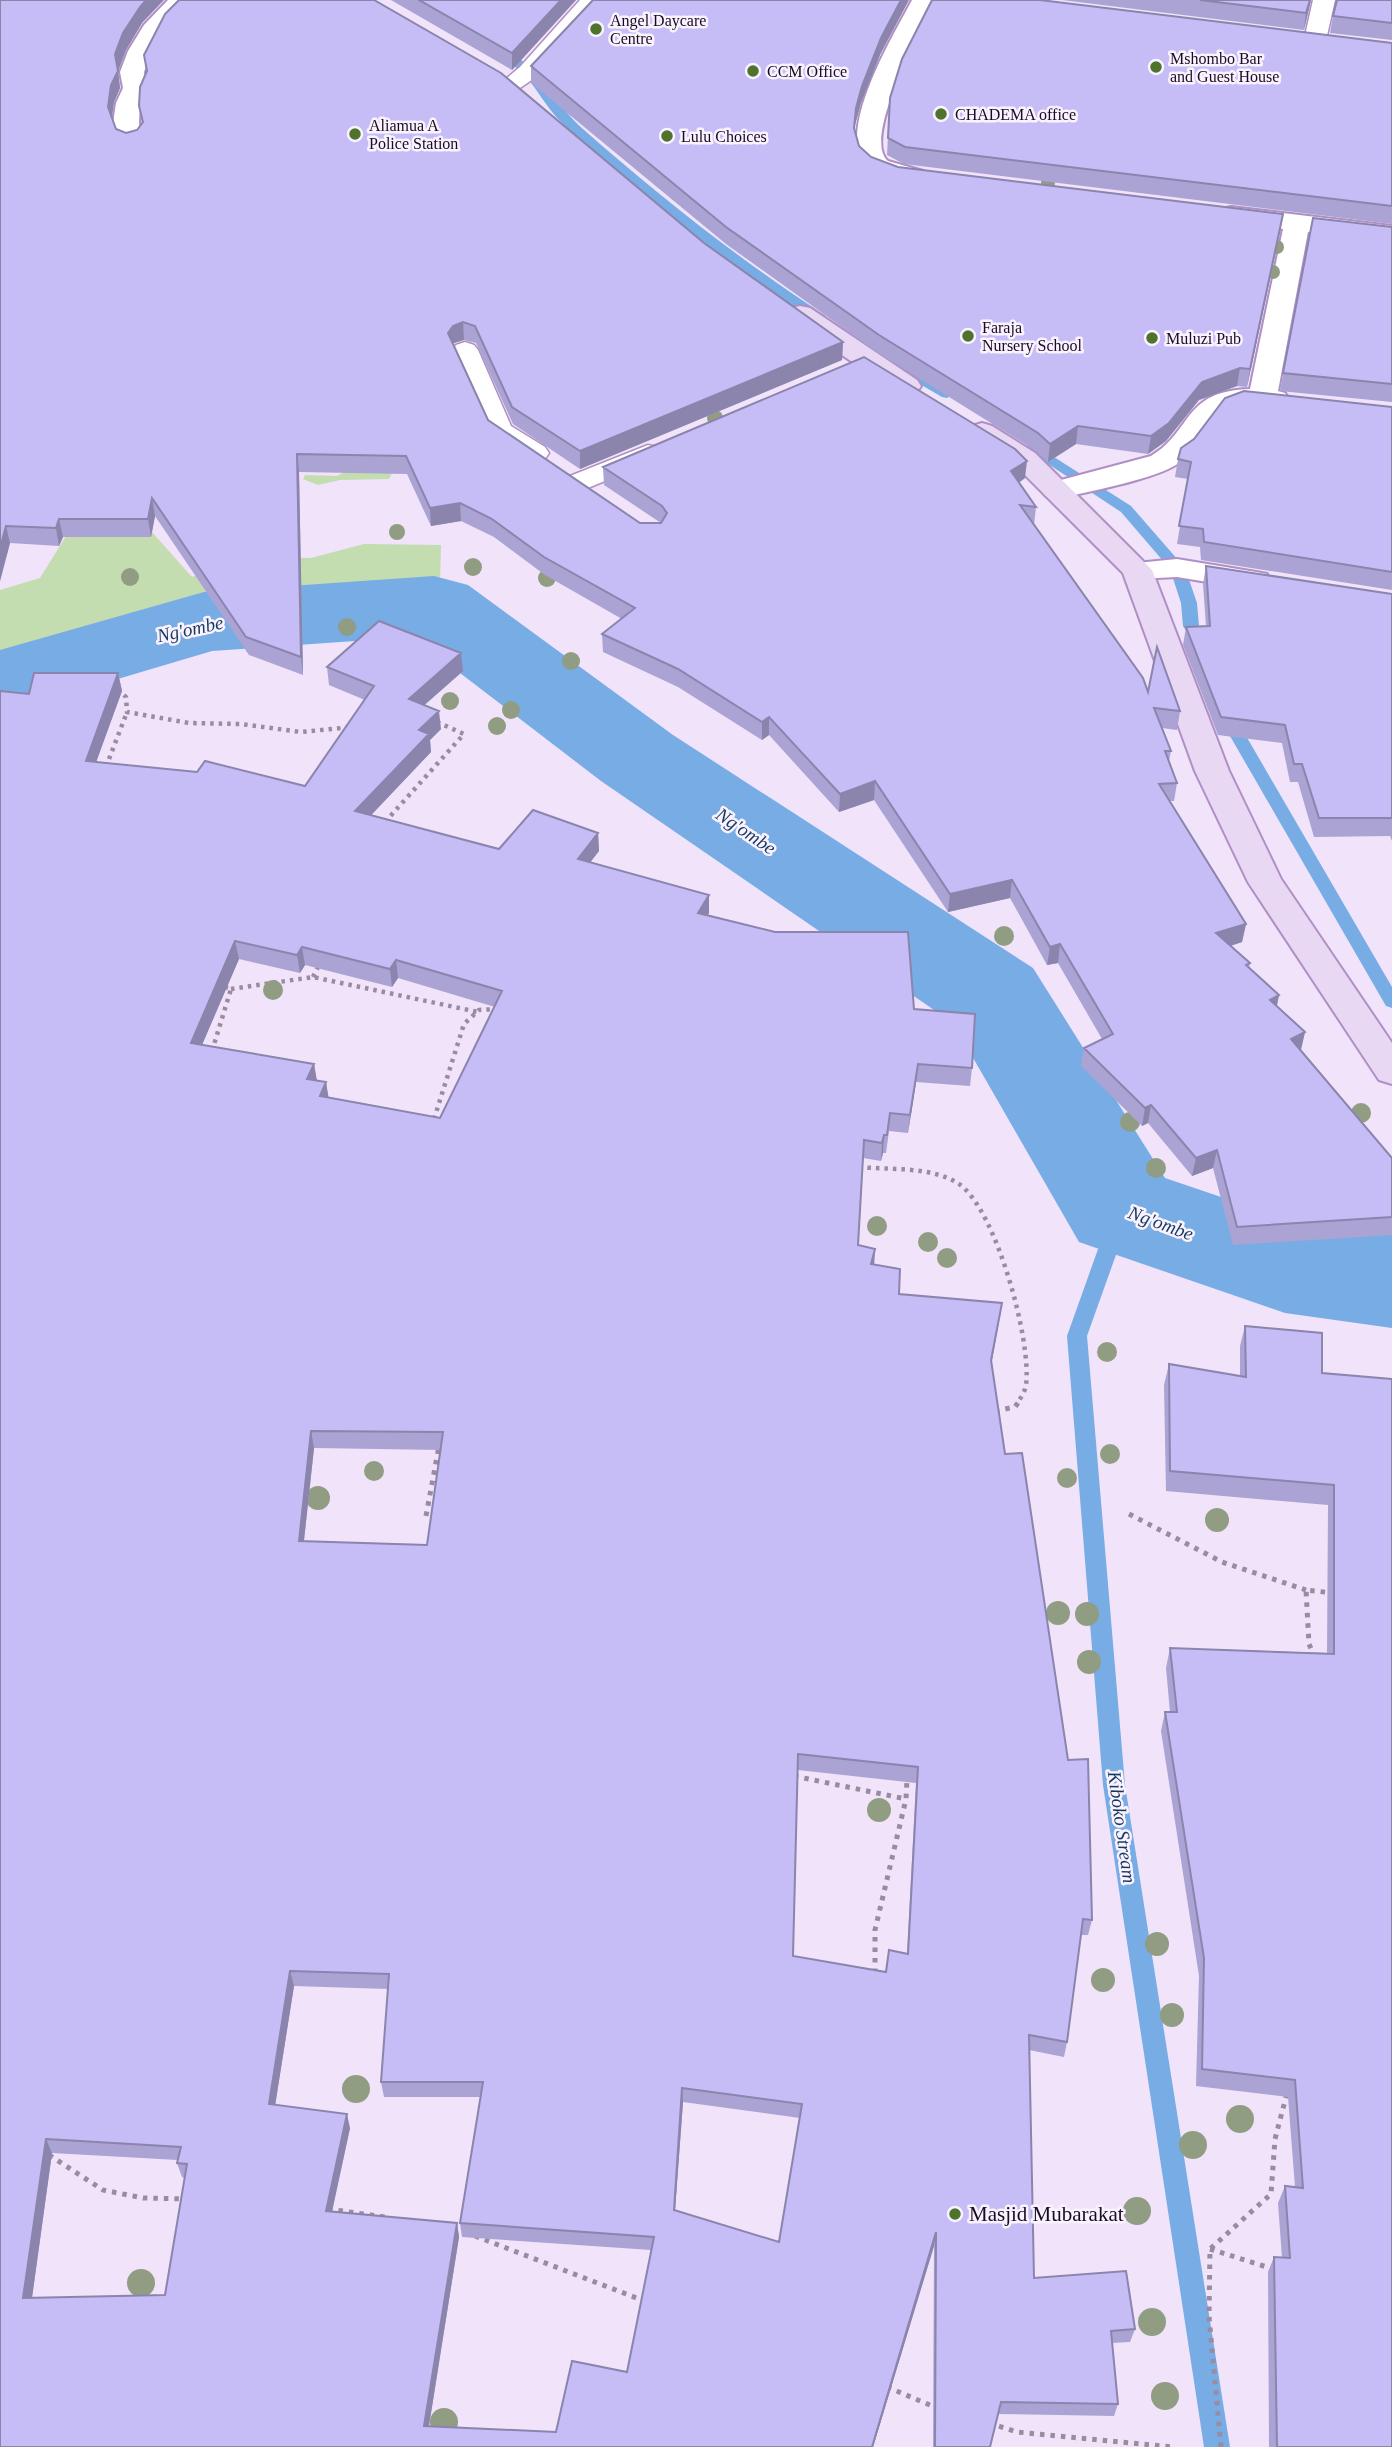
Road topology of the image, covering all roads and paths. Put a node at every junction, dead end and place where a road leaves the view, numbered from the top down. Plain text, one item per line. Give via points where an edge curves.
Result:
1 (182, 0) edge
2 (594, 0) edge
3 (924, 0) edge
4 (1324, 0) edge
5 (1287, 36) edge
6 (1315, 40) junction
7 (1341, 43) edge
8 (511, 84) edge
9 (130, 140) edge
10 (939, 179) edge
11 (1200, 212) edge
12 (1297, 223) junction
13 (1392, 234) edge
14 (782, 301) edge
15 (465, 350) dead end
16 (1262, 398) junction
17 (1301, 403) edge
18 (667, 445) edge
19 (1056, 490) junction
20 (1137, 570) junction
21 (1281, 585) edge
22 (115, 687) edge
23 (127, 712) junction
24 (435, 722) edge
25 (363, 725) edge
26 (101, 775) edge
27 (380, 829) edge
28 (320, 965) edge
29 (313, 977) junction
30 (220, 985) edge
31 (231, 989) junction
32 (500, 1009) edge
33 (478, 1012) junction
34 (210, 1057) edge
35 (1392, 1071) edge
36 (431, 1126) edge
37 (857, 1166) edge
38 (990, 1412) edge
39 (441, 1437) edge
40 (1129, 1514) dead end
41 (426, 1516) dead end
42 (1306, 1590) junction
43 (1343, 1595) edge
44 (1318, 1666) edge
45 (908, 1773) edge
46 (790, 1775) edge
47 (906, 1799) junction
48 (875, 1985) edge
49 (1288, 2089) edge
50 (44, 2152) edge
51 (190, 2199) edge
52 (316, 2208) edge
53 (393, 2219) edge
54 (468, 2233) edge
55 (1210, 2249) junction
56 (1276, 2270) edge
57 (652, 2304) edge
58 (877, 2382) edge
59 (940, 2408) edge
60 (978, 2420) edge
61 (1156, 2446) edge
62 (1172, 2447) edge
63 (1221, 2447) edge

1 - 9 street via 156,25 132,72 135,88 126,123
2 - 8 lane via 528,72
3 - 10 street via 889,71 869,126 869,151 872,160 886,170
4 - 6 lane
5 - 6 street
6 - 7 street
11 - 12 street
12 - 13 street
12 - 16 street
14 - 19 street via 855,366 946,410 1025,459
15 - 18 lane via 500,430 590,489
16 - 17 street
16 - 19 street via 1238,397 1210,408 1178,449 1158,464
19 - 20 street
20 - 21 street via 1177,568
20 - 35 street via 1212,771 1265,882
22 - 23 path via 126,697
23 - 25 path via 188,723 301,732
23 - 26 path
24 - 27 path via 464,734
28 - 29 path
29 - 31 path
29 - 33 path
30 - 31 path
31 - 34 path
32 - 33 path
33 - 36 path via 464,1024
37 - 38 path via 926,1172 961,1184 990,1222 1015,1300 1027,1385 1015,1407
39 - 41 path
40 - 42 path via 1222,1562
42 - 43 path
42 - 44 path via 1309,1644
45 - 47 path
46 - 47 path
47 - 48 path via 875,1930
49 - 55 path via 1275,2140 1271,2194
50 - 51 path via 103,2190 143,2199
52 - 53 path
54 - 57 path
55 - 56 path
55 - 63 path via 1209,2316
58 - 59 path
60 - 61 path via 1017,2432
61 - 62 path

